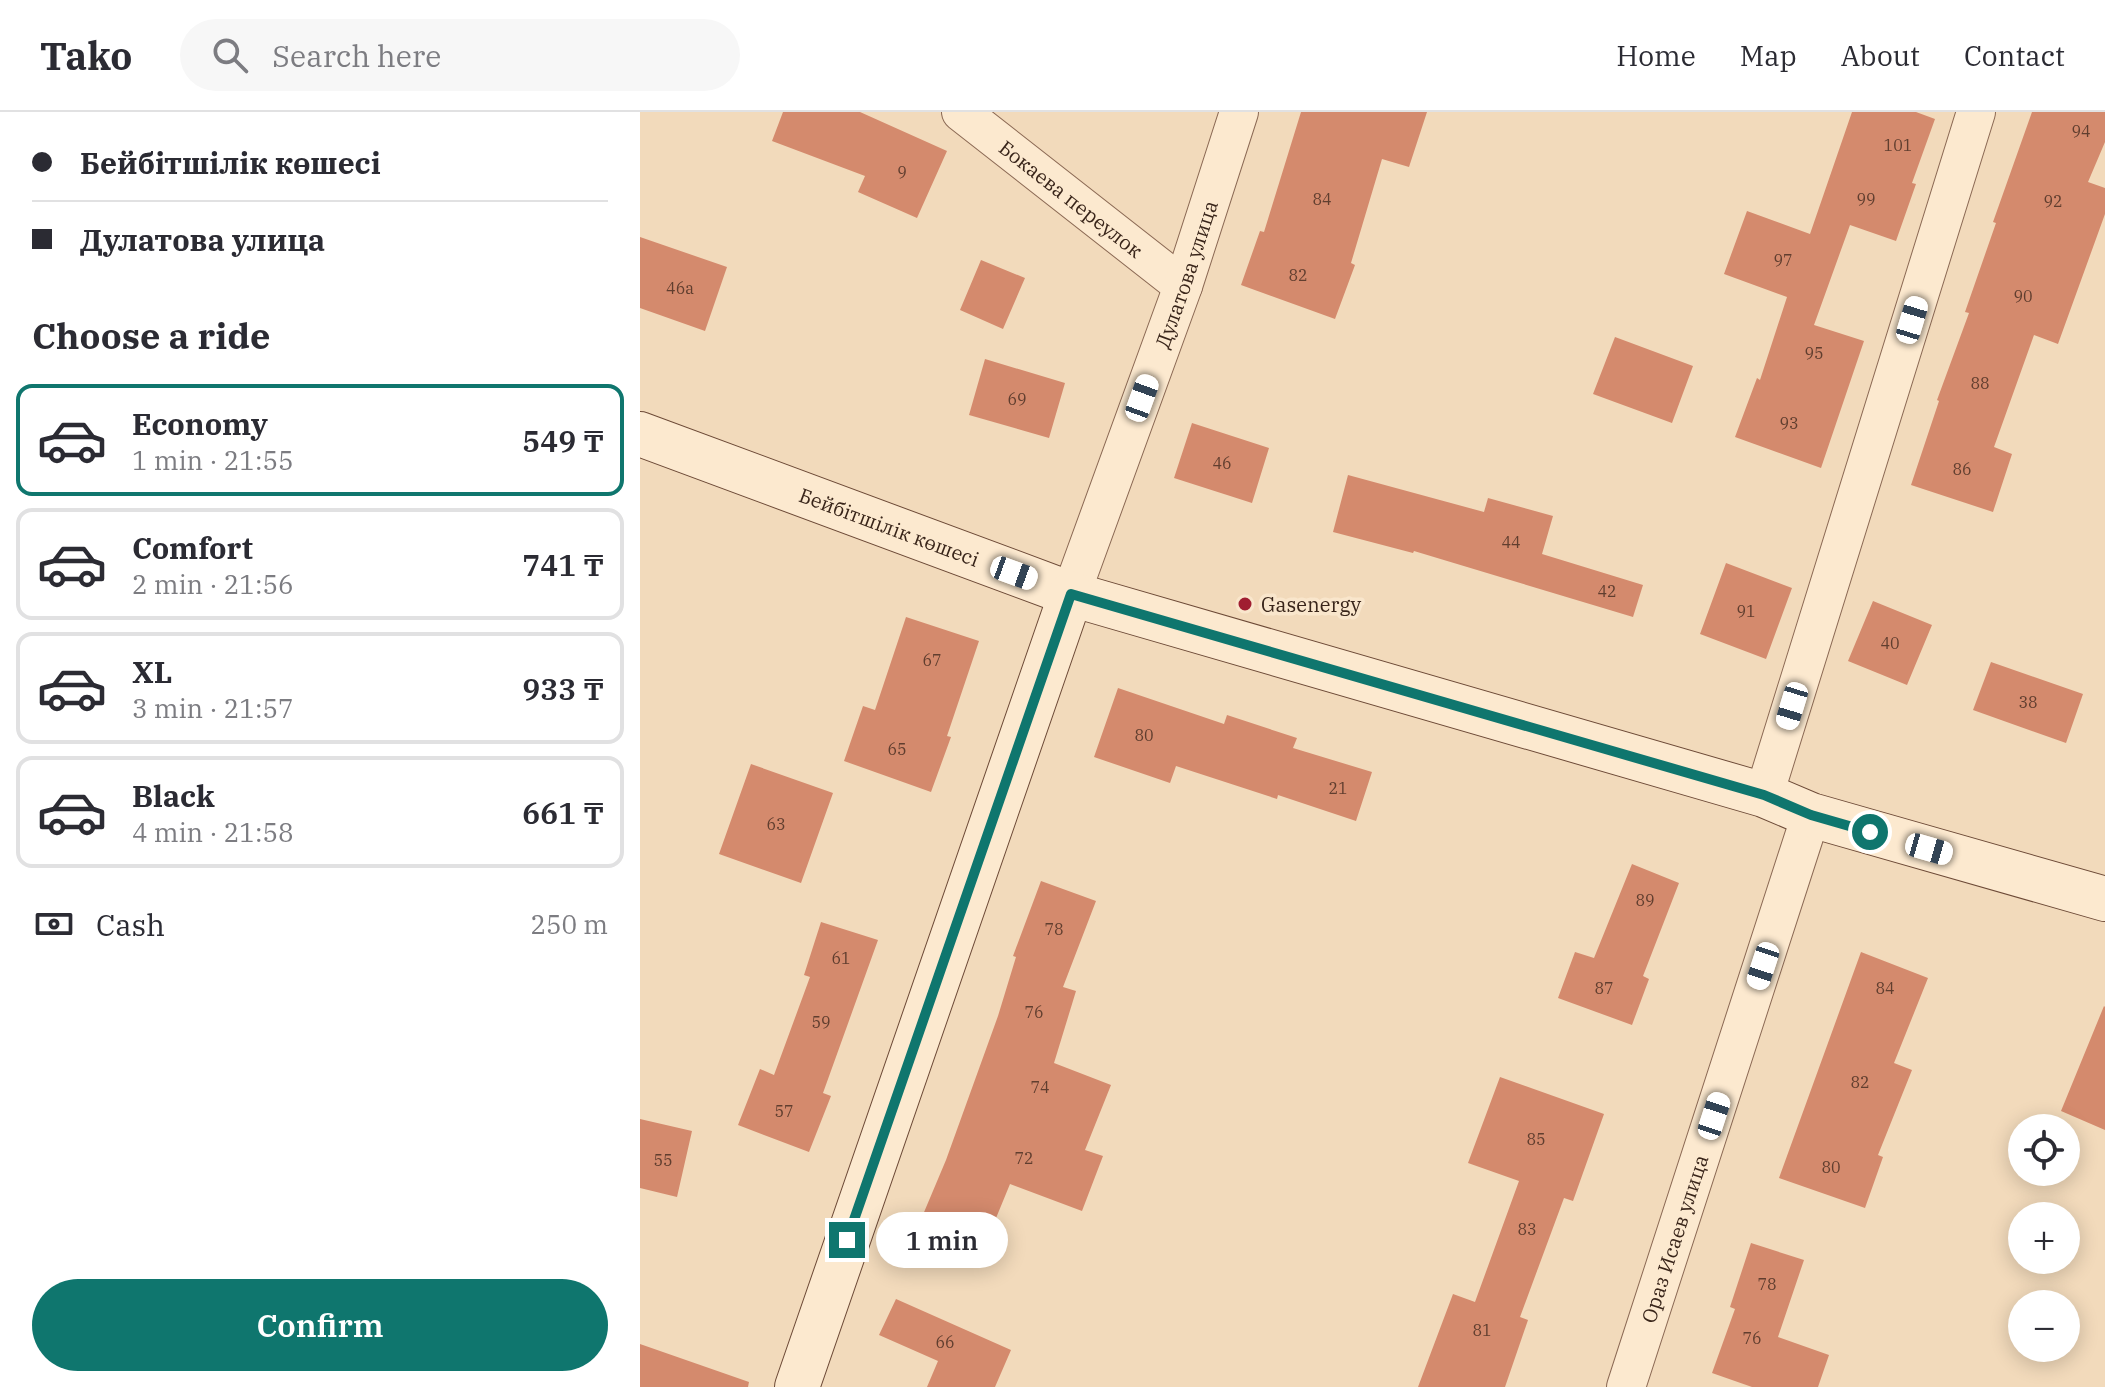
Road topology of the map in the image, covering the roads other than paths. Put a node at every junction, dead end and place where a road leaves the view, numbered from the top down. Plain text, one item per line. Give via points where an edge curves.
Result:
1 (961, 112) edge
2 (1239, 112) edge
3 (1976, 112) edge
4 (1183, 286) junction
5 (640, 434) edge
6 (1071, 594) junction
7 (1764, 795) junction
8 (1811, 815) junction
9 (2105, 899) edge
10 (797, 1387) edge
11 (1626, 1387) edge

1 - 4 street, Бокаева переулок
2 - 4 street, Дулатова улица
3 - 7 street
4 - 6 street, Дулатова улица
5 - 6 street, Бейбітшілік көшесі
6 - 7 street, Бейбітшілік көшесі
6 - 10 street, Дулатова улица
7 - 8 street, Бейбітшілік көшесі
8 - 9 street, Бейбітшілік көшесі
8 - 11 street, Ораз Исаев улица

